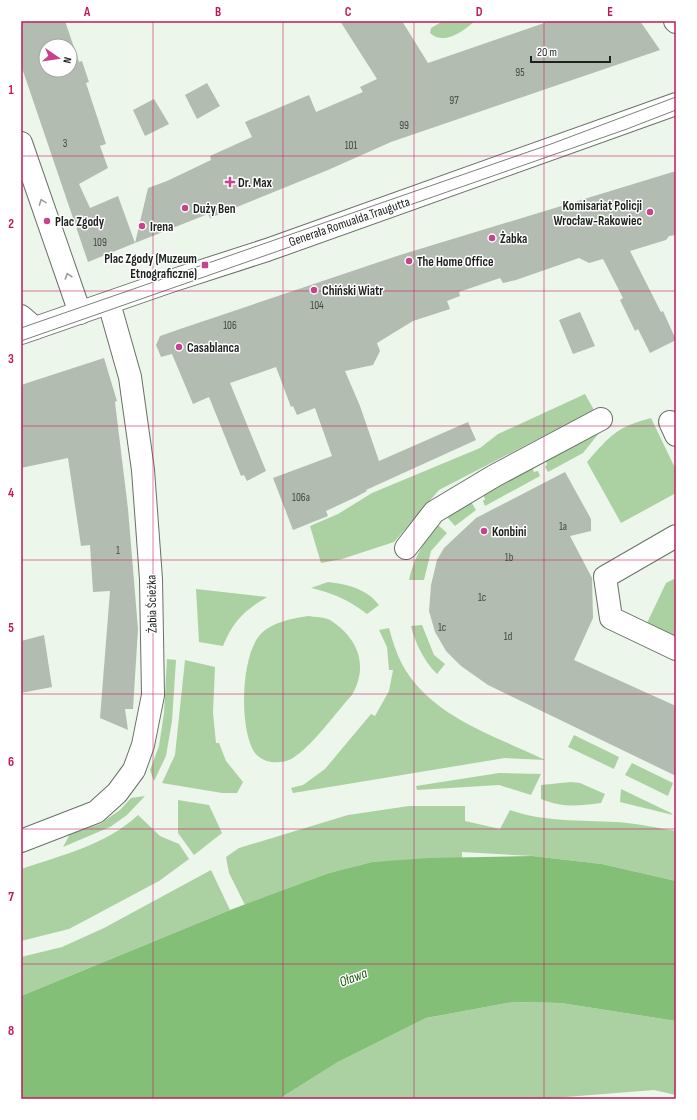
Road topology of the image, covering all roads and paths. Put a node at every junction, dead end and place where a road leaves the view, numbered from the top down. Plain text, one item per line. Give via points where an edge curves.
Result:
1 (676, 104) edge
2 (21, 143) edge
3 (109, 303) junction
4 (80, 313) junction
5 (26, 325) edge
6 (601, 419) dead end
7 (676, 536) edge
8 (406, 548) dead end
9 (676, 649) edge
10 (21, 841) edge

1 - 3 street, Generała Romualda Traugutta via 473,178
4 -> 2 street
3 - 4 street, Generała Romualda Traugutta
3 - 10 street, Żabia Ścieżka via 130,377 143,470 151,579 153,695 136,764 117,793 96,812
4 - 5 street, Generała Romualda Traugutta
6 - 8 street via 494,476 434,512
7 - 9 street via 605,576 611,618

